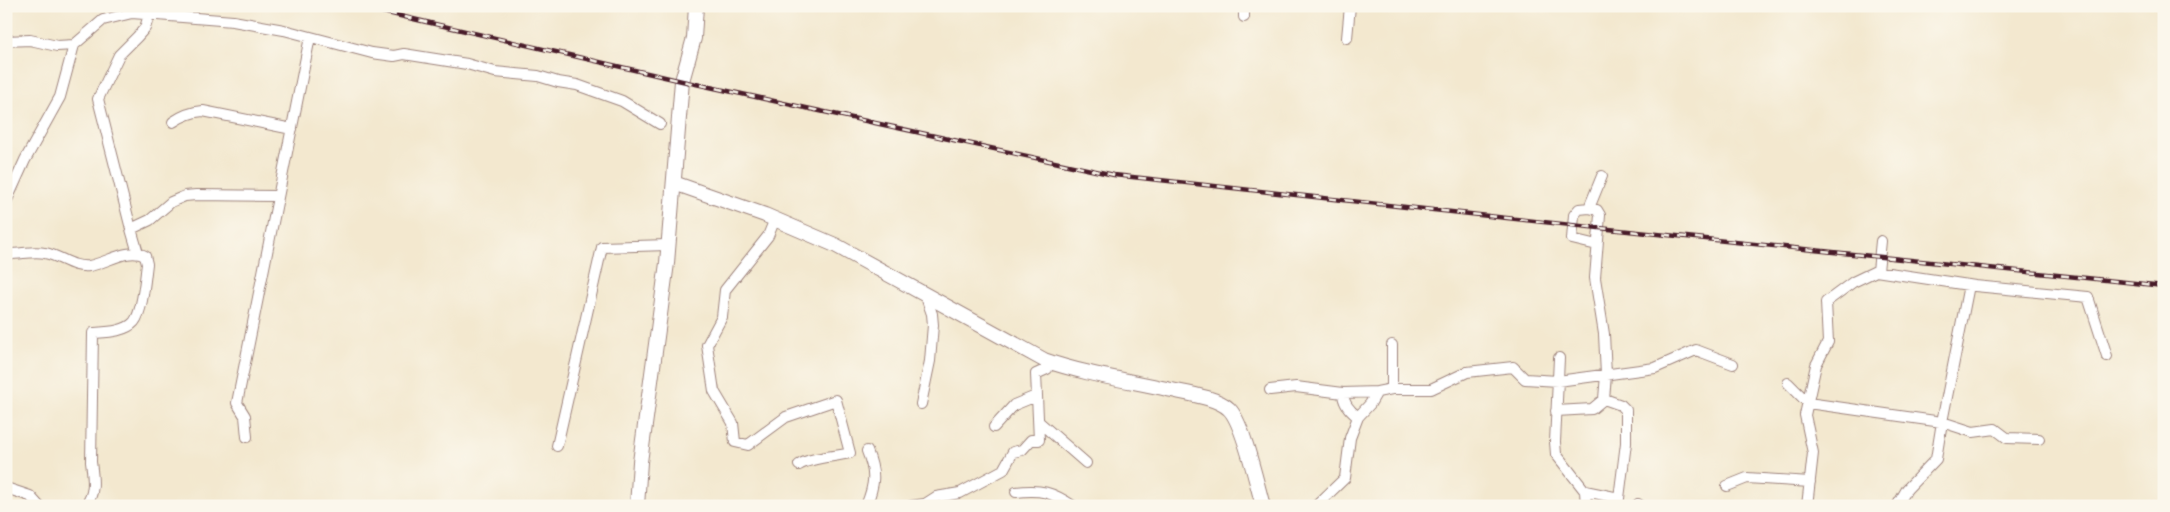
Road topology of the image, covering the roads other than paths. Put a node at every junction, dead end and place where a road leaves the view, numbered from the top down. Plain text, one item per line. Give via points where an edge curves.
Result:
1 (696, 6) edge
2 (1350, 6) edge
3 (149, 15) junction
4 (310, 37) junction
5 (1347, 38) dead end
6 (6, 41) edge
7 (74, 45) junction
8 (173, 122) dead end
9 (660, 124) dead end
10 (292, 129) junction
11 (1602, 176) dead end
12 (674, 183) junction
13 (278, 196) junction
14 (6, 202) edge
15 (1588, 208) junction
16 (775, 219) junction
17 (131, 229) junction
18 (1881, 241) dead end
19 (668, 245) junction
20 (1597, 245) junction
21 (138, 253) junction
22 (6, 254) edge
23 (1878, 271) junction
24 (1969, 285) junction
25 (925, 294) junction
26 (1392, 345) dead end
27 (2106, 356) dead end
28 (1559, 358) dead end
29 (1044, 360) junction
30 (1733, 364) dead end
31 (1606, 375) junction
32 (1558, 381) junction
33 (1788, 383) dead end
34 (1392, 389) junction
35 (1270, 390) dead end
36 (1377, 392) junction
37 (1343, 393) junction
38 (1036, 396) junction
39 (1604, 399) junction
40 (1808, 403) junction
41 (921, 404) dead end
42 (1556, 411) junction
43 (1358, 417) junction
44 (1039, 422) junction
45 (1942, 422) junction
46 (994, 427) dead end
47 (247, 438) dead end
48 (2039, 439) dead end
49 (557, 446) dead end
50 (867, 451) dead end
51 (1086, 463) dead end
52 (799, 465) dead end
53 (1810, 482) junction
54 (1727, 486) dead end
55 (6, 488) edge
56 (1585, 491) junction
57 (1016, 492) dead end
58 (1618, 502) edge
59 (39, 506) edge
60 (85, 506) edge
61 (636, 506) edge
62 (866, 506) edge
63 (911, 506) edge
64 (1073, 506) edge
65 (1263, 506) edge
66 (1316, 506) edge
67 (1586, 506) edge
68 (1807, 506) edge
69 (1896, 506) edge

1 - 12 street via 694,38 682,81
2 - 5 street
3 - 4 street via 233,21
3 - 7 street via 132,13 103,20
3 - 17 street via 145,28 119,55 98,99
4 - 9 street via 372,54 424,57 577,85 622,101
4 - 10 street
6 - 7 street
7 - 14 street via 60,97
8 - 10 street via 190,112 202,111
10 - 13 street
11 - 15 street
12 - 16 street
12 - 19 street
13 - 17 street via 185,196
13 - 47 street via 237,403 244,416
15 - 20 street via 1600,214
15 - 20 street via 1579,209 1574,215 1572,239
16 - 25 street via 835,245
16 - 52 street via 768,236 725,290 722,317 707,345 714,391 733,423 735,442 748,444 786,417 836,400 850,453 807,460
17 - 21 street
18 - 23 street
19 - 49 street via 602,248
19 - 61 street
20 - 31 street via 1596,278
21 - 22 street via 88,266 71,264 56,255 42,252
21 - 60 street via 145,256 147,264 134,322 117,331 93,333 91,462 94,484
23 - 24 street
23 - 40 street via 1853,282 1826,302 1828,342 1816,365
24 - 27 street via 2088,297
24 - 45 street
25 - 29 street
25 - 41 street via 933,325 930,362
26 - 34 street
28 - 32 street
29 - 38 street via 1047,369 1036,374
29 - 65 street via 1186,393 1229,408 1238,420
30 - 31 street via 1696,350 1655,368
31 - 32 street
31 - 39 street
32 - 34 street via 1525,379 1512,367 1467,372 1431,389
32 - 42 street
33 - 40 street
34 - 36 street
35 - 37 street via 1296,387
36 - 37 street
36 - 43 street
37 - 43 street via 1350,411
38 - 44 street
38 - 46 street via 1014,405
39 - 42 street via 1592,409
39 - 58 street via 1622,405 1626,410 1626,443
40 - 45 street
40 - 53 street via 1805,415 1813,453
42 - 56 street via 1556,454
43 - 66 street via 1350,438 1345,478
44 - 51 street
44 - 63 street via 1039,440 1032,440 1022,450 1013,452 1003,470 960,493
45 - 48 street via 1973,432 1995,429 2007,438
45 - 69 street via 1936,459 1907,489
50 - 62 street via 874,468 873,488
53 - 54 street via 1747,478
53 - 68 street
55 - 59 street via 30,496
56 - 58 street
56 - 67 street
57 - 64 street via 1036,490 1056,495

